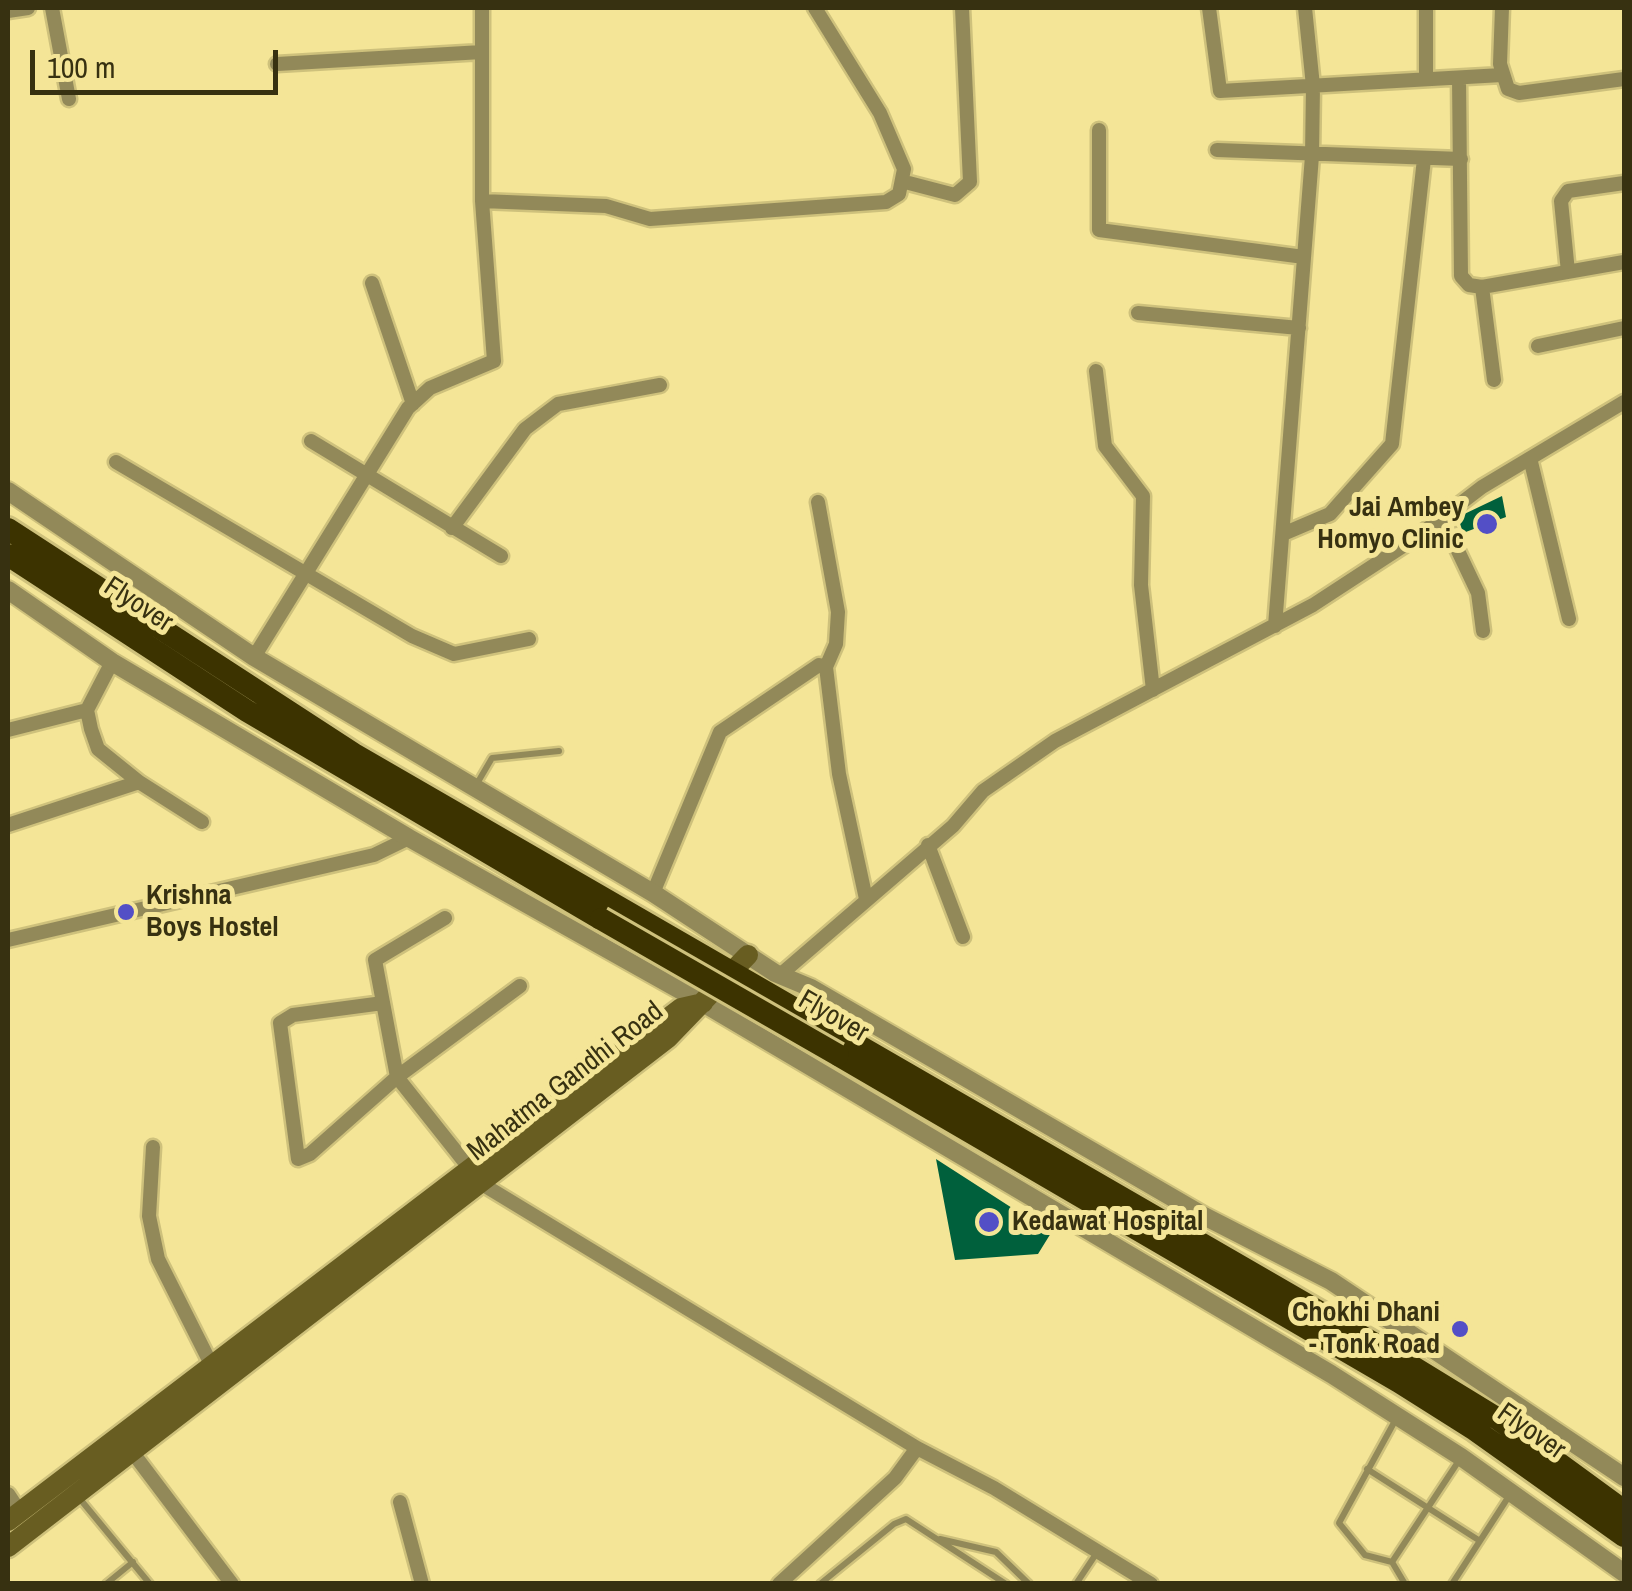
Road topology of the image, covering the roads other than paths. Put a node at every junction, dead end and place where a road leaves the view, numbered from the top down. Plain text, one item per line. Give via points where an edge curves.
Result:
1 (28, 8) edge
2 (52, 8) edge
3 (482, 8) edge
4 (815, 8) edge
5 (962, 8) edge
6 (1209, 8) edge
7 (1305, 8) edge
8 (1426, 8) edge
9 (1502, 8) edge
10 (8, 11) edge
11 (482, 52) junction
12 (276, 64) dead end
13 (1502, 75) junction
14 (1458, 78) junction
15 (1624, 79) edge
16 (1426, 80) junction
17 (1313, 86) junction
18 (69, 99) dead end
19 (1099, 130) dead end
20 (1217, 150) dead end
21 (1312, 156) junction
22 (1424, 158) junction
23 (1461, 159) junction
24 (905, 182) junction
25 (1624, 183) edge
26 (482, 201) junction
27 (1304, 257) junction
28 (1624, 262) edge
29 (1568, 272) junction
30 (372, 283) dead end
31 (1482, 287) junction
32 (1138, 313) dead end
33 (1299, 328) junction
34 (1624, 328) edge
35 (1538, 346) dead end
36 (1096, 371) dead end
37 (1494, 380) dead end
38 (660, 385) dead end
39 (1624, 402) edge
40 (413, 404) junction
41 (310, 441) dead end
42 (1530, 458) junction
43 (116, 462) dead end
44 (367, 478) junction
45 (8, 492) edge
46 (818, 502) dead end
47 (1441, 514) junction
48 (452, 528) junction
49 (8, 529) edge
50 (1283, 534) junction
51 (8, 554) edge
52 (501, 556) dead end
53 (302, 574) junction
54 (8, 590) edge
55 (1568, 619) dead end
56 (1275, 626) junction
57 (1483, 631) dead end
58 (528, 639) dead end
59 (254, 657) junction
60 (112, 662) junction
61 (826, 667) junction
62 (1153, 690) junction
63 (87, 710) junction
64 (8, 730) edge
65 (559, 751) dead end
66 (139, 782) junction
67 (474, 788) junction
68 (202, 822) dead end
69 (8, 825) edge
70 (409, 838) junction
71 (928, 845) junction
72 (653, 894) junction
73 (866, 899) junction
74 (445, 918) dead end
75 (962, 937) dead end
76 (8, 940) edge
77 (742, 963) junction
78 (780, 975) junction
79 (520, 986) dead end
80 (383, 1003) junction
81 (704, 1003) junction
82 (397, 1076) junction
83 (154, 1147) dead end
84 (476, 1177) junction
85 (212, 1366) junction
86 (1396, 1418) junction
87 (126, 1444) junction
88 (916, 1448) junction
89 (1461, 1457) junction
90 (1367, 1469) junction
91 (1624, 1477) edge
92 (1512, 1492) junction
93 (8, 1494) edge
94 (76, 1494) junction
95 (400, 1502) dead end
96 (1427, 1508) junction
97 (14, 1517) edge
98 (1620, 1525) edge
99 (937, 1538) junction
100 (1480, 1542) junction
101 (8, 1547) edge
102 (1098, 1550) junction
103 (133, 1562) junction
104 (1392, 1562) junction
105 (1624, 1573) edge
106 (106, 1584) edge
107 (150, 1584) edge
108 (232, 1584) edge
109 (422, 1584) edge
110 (779, 1584) edge
111 (820, 1584) edge
112 (1006, 1584) edge
113 (1029, 1584) edge
114 (1076, 1584) edge
115 (1151, 1584) edge
116 (1406, 1584) edge
117 (1452, 1584) edge

1 - 10 street
2 - 18 street
3 - 11 street
4 - 24 street via 880,113
5 - 24 street via 970,182 955,196
6 - 17 street via 1220,91
7 - 17 street
8 - 16 street
9 - 13 street
11 - 12 street
11 - 26 street
13 - 14 street
13 - 15 street via 1508,89 1519,93
14 - 16 street
14 - 23 street
16 - 17 street
17 - 21 street
19 - 27 street via 1099,230
20 - 21 street
21 - 22 street
21 - 27 street
22 - 23 street
22 - 50 street via 1392,444 1330,514
23 - 31 street via 1461,276
24 - 26 street via 886,202 650,219 606,206
25 - 29 street via 1568,191 1560,201
26 - 40 street via 494,361 430,388
27 - 33 street
28 - 29 street
29 - 31 street
30 - 40 street
31 - 37 street
32 - 33 street
33 - 50 street
34 - 35 street
36 - 62 street via 1104,446 1143,496 1141,585
38 - 48 street via 558,404 524,429
39 - 42 street
40 - 44 street
41 - 44 street
42 - 47 street
42 - 55 street
43 - 53 street
44 - 48 street
44 - 53 street
45 - 59 street
46 - 61 street via 838,612
47 - 56 street via 1414,539
47 - 57 street via 1472,575
48 - 52 street
49 - 77 highway via 354,754
50 - 56 street
51 - 98 highway, Flyover, bridge via 247,712 1399,1382
53 - 58 street via 454,654
53 - 59 street
54 - 60 street
56 - 62 street
59 - 67 street
60 - 63 street
60 - 70 street
61 - 72 street via 809,670 720,732
61 - 73 street via 839,774
62 - 71 street via 1055,740 983,792
63 - 64 street
63 - 66 street via 98,749
65 - 67 lane via 492,758
66 - 68 street
66 - 69 street
67 - 72 street
70 - 76 street via 374,856
70 - 81 street
71 - 73 street
71 - 75 street
72 - 77 street
73 - 78 street
74 - 80 street via 375,960
77 - 78 street
77 - 81 main road, Mahatma Gandhi Road
77 - 98 highway via 1498,1419
78 - 91 street via 1330,1281
79 - 82 street
80 - 82 street
80 - 82 street via 280,1022 296,1157 306,1158
81 - 84 main road, Mahatma Gandhi Road via 668,1038
81 - 86 street
82 - 84 street
83 - 85 street via 149,1201 155,1247
84 - 85 main road, Mahatma Gandhi Road
84 - 87 main road, Mahatma Gandhi Road
84 - 88 street
85 - 87 main road, Mahatma Gandhi Road
86 - 89 street
86 - 90 lane
87 - 94 main road, Mahatma Gandhi Road
87 - 97 main road, Mahatma Gandhi Road
87 - 108 street
88 - 102 street
88 - 110 street via 895,1478
89 - 92 street
89 - 96 lane
90 - 96 lane
90 - 104 lane via 1339,1523 1365,1555
92 - 100 lane
92 - 105 street
93 - 97 street
94 - 101 main road, Mahatma Gandhi Road
94 - 103 lane
95 - 109 street
96 - 100 lane
96 - 104 lane
99 - 111 lane via 901,1520
99 - 112 lane
99 - 113 lane via 996,1552
100 - 117 lane
102 - 114 lane
102 - 115 street
103 - 106 lane
103 - 107 lane
104 - 116 lane

